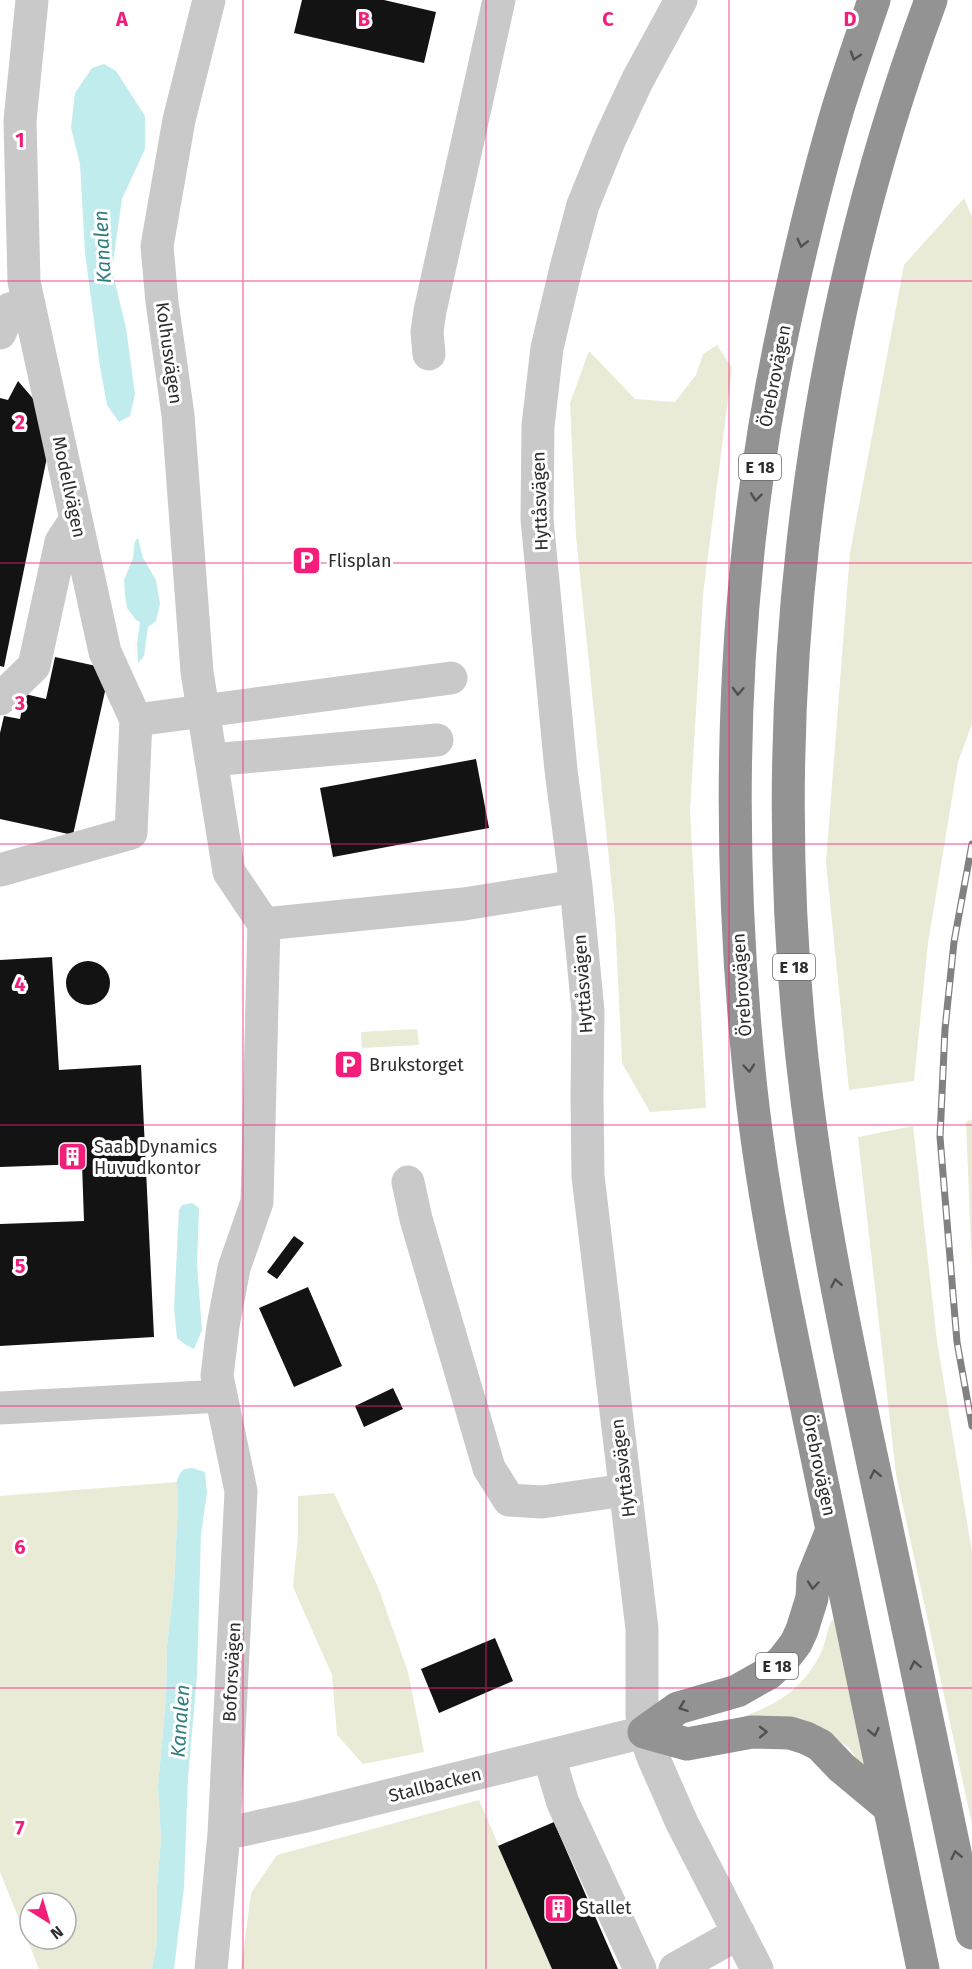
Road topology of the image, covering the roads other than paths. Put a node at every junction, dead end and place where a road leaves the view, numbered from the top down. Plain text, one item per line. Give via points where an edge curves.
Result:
1 (32, 0) edge
2 (209, 0) edge
3 (499, 0) edge
4 (681, 0) edge
5 (874, 0) edge
6 (931, 0) edge
7 (29, 304) junction
8 (0, 333) edge
9 (429, 354) dead end
10 (76, 519) junction
11 (451, 678) dead end
12 (0, 699) edge
13 (202, 711) junction
14 (136, 720) junction
15 (437, 740) dead end
16 (211, 760) junction
17 (0, 870) edge
18 (576, 886) junction
19 (264, 924) junction
20 (408, 1182) dead end
21 (219, 1386) junction
22 (0, 1408) edge
23 (625, 1490) junction
24 (832, 1530) junction
25 (645, 1732) junction
26 (549, 1757) junction
27 (889, 1807) junction
28 (224, 1834) junction
29 (739, 1933) junction
30 (972, 1933) edge
31 (211, 1969) edge
32 (640, 1969) edge
33 (675, 1969) edge
34 (757, 1969) edge
35 (923, 1969) edge

1 - 7 street, Modellvägen via 20,121 24,282
2 - 13 street, Kolhusvägen via 179,120 157,246 172,302 178,415 206,671
3 - 9 street via 430,311
4 - 18 street, Hyttåsvägen via 637,81 583,205 547,348 538,426 537,519
5 -> 24 highway, Örebrovägen / E 18 via 826,150 800,250 770,399 747,561 735,771 739,947 756,1132 772,1237
30 -> 6 highway, E 18 via 855,1379 820,1192 805,1083 788,886 795,625 819,430 835,339 879,159
7 - 8 street via 10,309
7 - 10 street, Modellvägen
10 - 12 street via 61,542 34,666
10 - 14 street, Modellvägen via 105,652
11 - 13 street
13 - 14 street
13 - 16 street, Kolhusvägen
14 - 17 street, Modellvägen via 131,833
15 - 16 street
16 - 19 street, Kolhusvägen via 229,872
18 - 19 street via 464,904
18 - 23 street, Hyttåsvägen via 588,1011 588,1176
19 - 21 street via 257,1202 234,1268 223,1326
20 - 23 street via 489,1468 509,1500 542,1502
21 - 22 street
21 - 28 street, Boforsvägen via 241,1491
23 - 25 street, Hyttåsvägen via 642,1629
24 -> 25 highway, E 18 via 813,1577 812,1598 802,1630 783,1660 737,1691 678,1707
24 -> 27 highway, Örebrovägen / E 18
25 - 26 street, Stallbacken
25 -> 27 highway via 687,1744 753,1732 790,1733 820,1745
25 - 29 street, Hyttåsvägen via 682,1823
26 - 28 street, Stallbacken
26 - 32 street via 563,1803
27 - 35 highway, Örebrovägen / E 18
28 - 31 street, Boforsvägen
29 - 33 street
29 - 34 street, Hyttåsvägen

